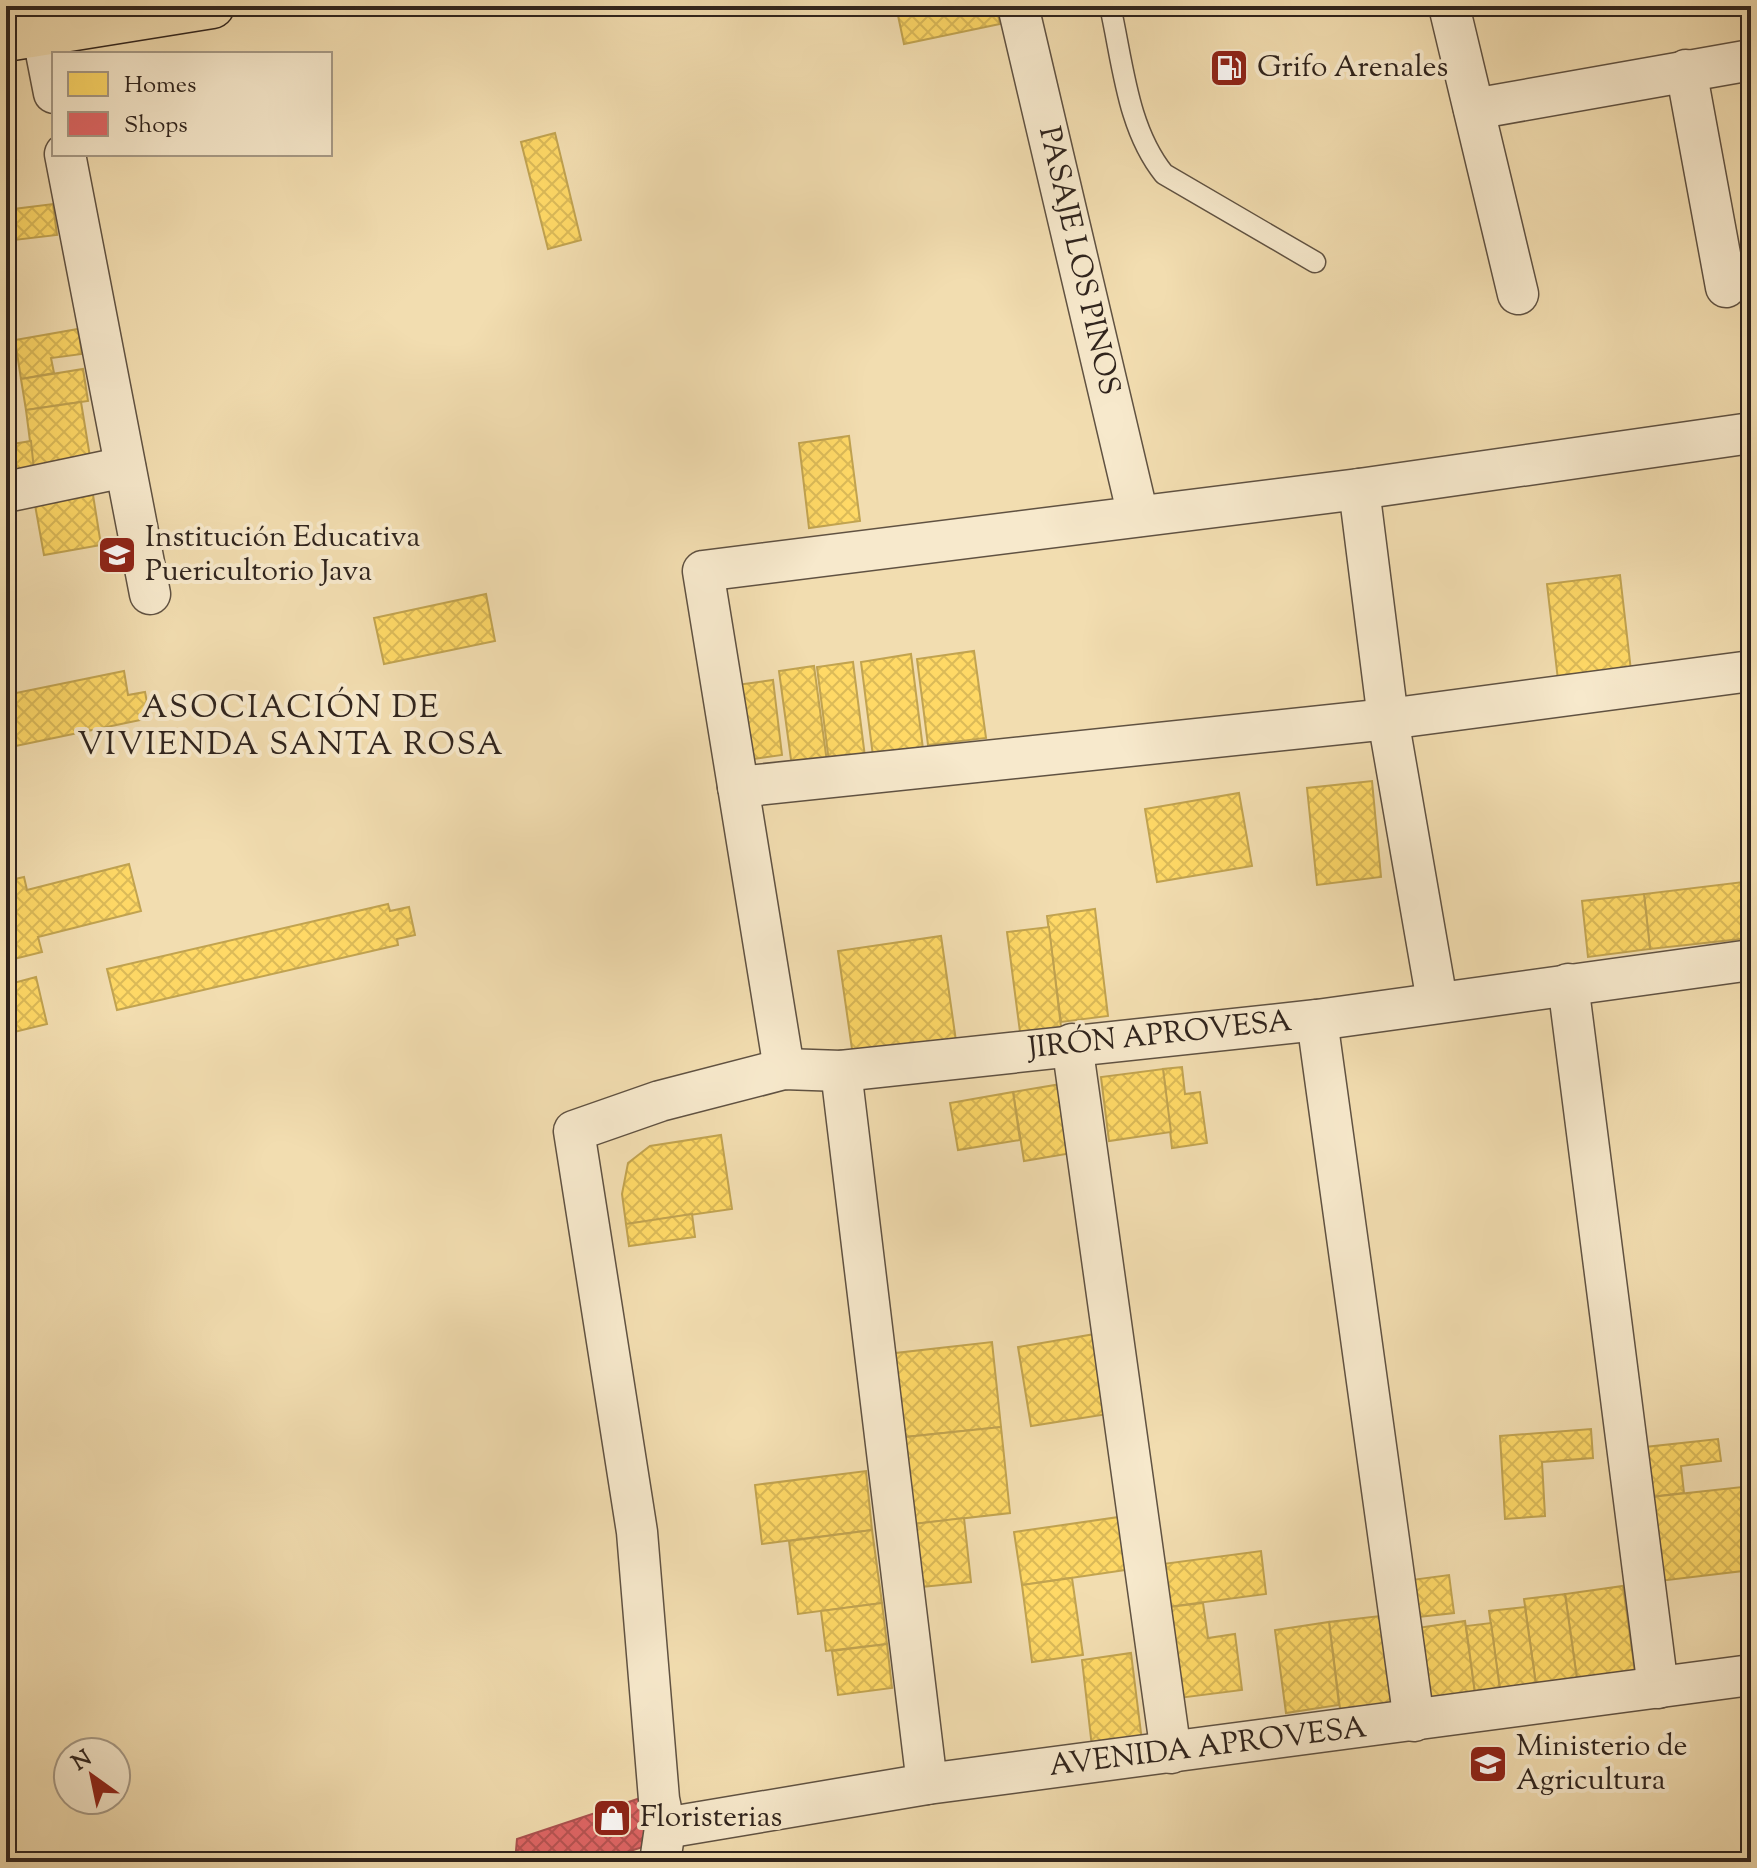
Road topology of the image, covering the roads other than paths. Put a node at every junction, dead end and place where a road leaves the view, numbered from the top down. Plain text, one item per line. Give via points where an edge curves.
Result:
1 (212, 6) edge
2 (1018, 6) edge
3 (1110, 6) edge
4 (1449, 6) edge
5 (162, 10) edge
6 (28, 25) edge
7 (1751, 60) edge
8 (1686, 70) junction
9 (52, 88) edge
10 (1474, 109) junction
11 (65, 156) edge
12 (1315, 262) dead end
13 (1726, 287) dead end
14 (1518, 294) dead end
15 (1751, 433) edge
16 (125, 467) junction
17 (1359, 489) junction
18 (6, 492) edge
19 (1138, 516) junction
20 (150, 594) dead end
21 (1751, 671) edge
22 (1388, 719) junction
23 (738, 787) junction
24 (1751, 960) edge
25 (1568, 984) junction
26 (1437, 1001) junction
27 (1317, 1020) junction
28 (1072, 1044) junction
29 (784, 1069) junction
30 (841, 1071) junction
31 (1751, 1675) edge
32 (1658, 1688) junction
33 (1414, 1721) junction
34 (1171, 1753) junction
35 (927, 1784) junction
36 (662, 1845) edge

1 - 5 main road
2 - 19 street, PASAJE LOS PINOS
3 - 12 lane via 1148,155 1164,174
4 - 10 street
5 - 6 main road
6 - 9 street
7 - 8 street
8 - 10 street
8 - 13 street
10 - 14 street
11 - 16 street
15 - 17 street
16 - 18 street
16 - 20 street
17 - 19 street
17 - 22 street
19 - 23 street via 703,571
21 - 22 street
22 - 23 street
22 - 26 street
23 - 29 street
24 - 25 street, JIRÓN APROVESA
25 - 26 street, JIRÓN APROVESA
25 - 32 street
26 - 27 street, JIRÓN APROVESA
27 - 28 street, JIRÓN APROVESA
27 - 33 street
28 - 30 street, JIRÓN APROVESA
28 - 34 street
29 - 30 street, JIRÓN APROVESA
29 - 36 street, JIRÓN APROVESA via 660,1101 574,1131 637,1532
30 - 35 street
31 - 32 street, AVENIDA APROVESA
32 - 33 street, AVENIDA APROVESA
33 - 34 street, AVENIDA APROVESA
34 - 35 street, AVENIDA APROVESA
35 - 36 street, AVENIDA APROVESA

